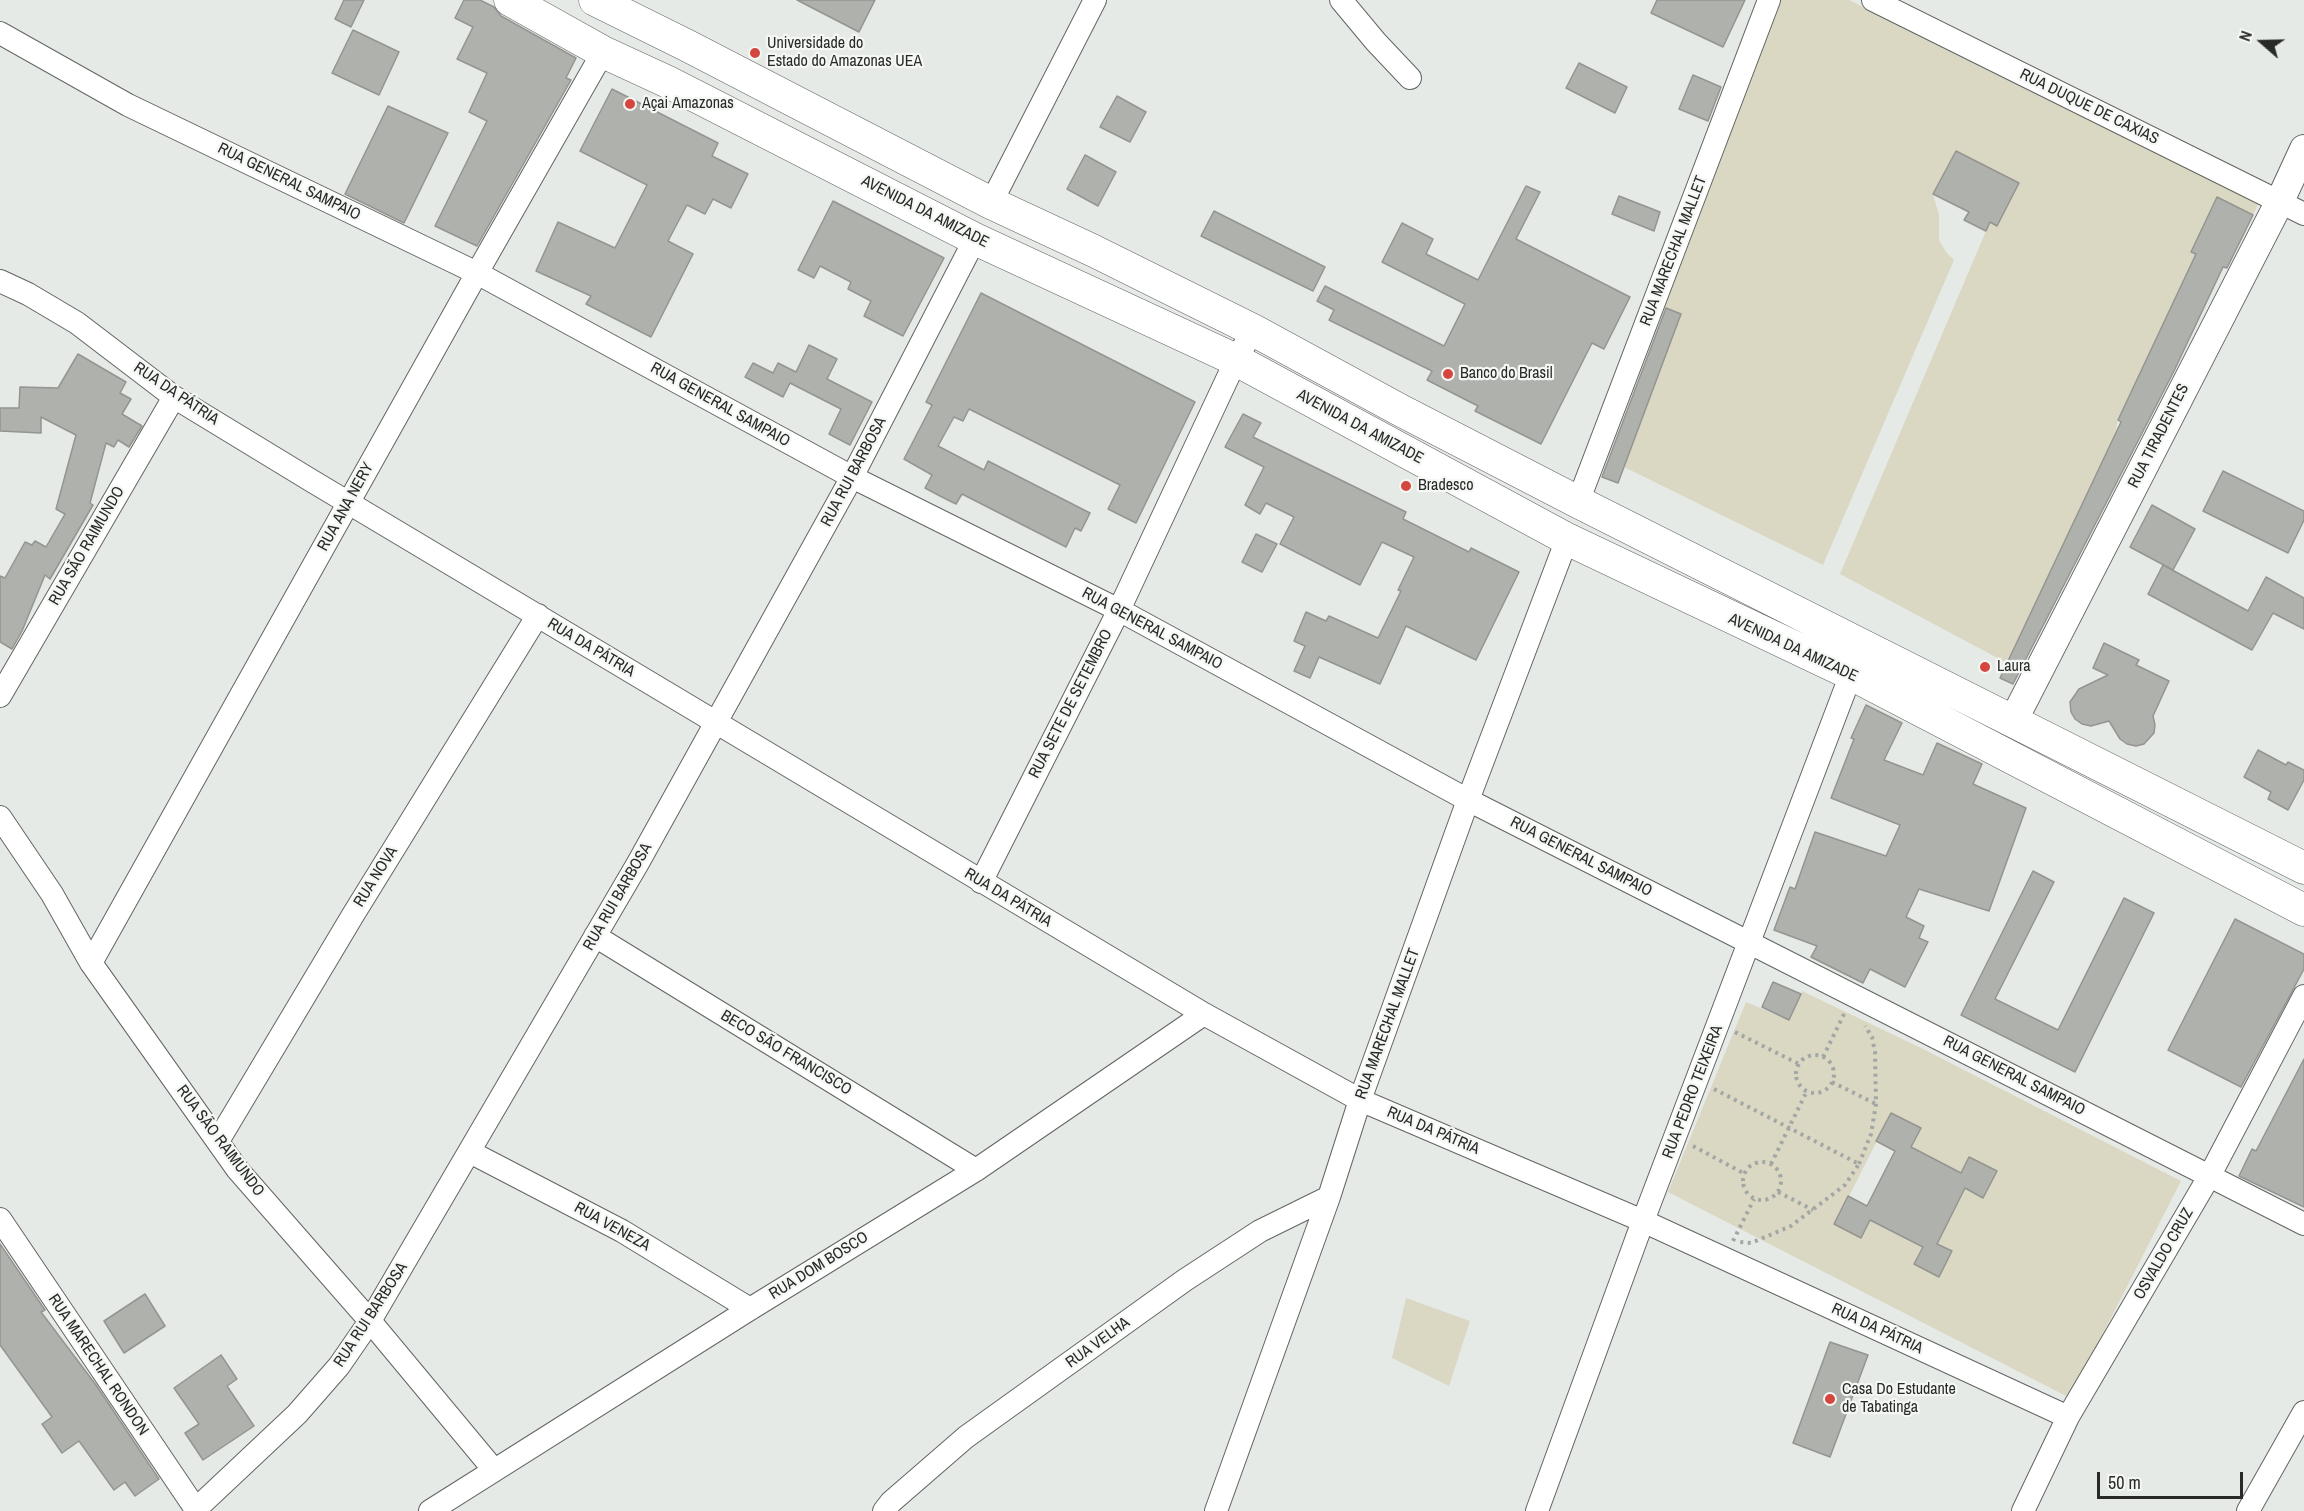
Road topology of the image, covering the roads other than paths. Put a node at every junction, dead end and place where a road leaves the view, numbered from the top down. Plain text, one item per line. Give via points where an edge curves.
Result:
1 (510, 0) edge
2 (595, 0) edge
3 (1095, 0) edge
4 (1341, 0) edge
5 (1769, 0) edge
6 (1873, 0) edge
7 (0, 33) edge
8 (686, 45) junction
9 (603, 52) junction
10 (1410, 78) dead end
11 (669, 82) junction
12 (2304, 149) edge
13 (991, 203) junction
14 (2292, 208) edge
15 (975, 239) junction
16 (477, 273) junction
17 (0, 281) edge
18 (1253, 330) junction
19 (1236, 360) junction
20 (174, 396) junction
21 (1400, 410) junction
22 (1385, 441) junction
23 (852, 477) junction
24 (349, 502) junction
25 (1578, 502) junction
26 (1567, 538) junction
27 (1684, 556) junction
28 (1676, 592) junction
29 (1119, 610) junction
30 (538, 615) junction
31 (1851, 674) junction
32 (0, 696) edge
33 (2013, 721) junction
34 (715, 723) junction
35 (2126, 778) junction
36 (1468, 800) junction
37 (2114, 811) junction
38 (0, 817) edge
39 (2304, 868) edge
40 (981, 882) junction
41 (2304, 910) edge
42 (595, 936) junction
43 (1750, 942) junction
44 (92, 963) junction
45 (2304, 996) edge
46 (1204, 1014) junction
47 (1360, 1100) junction
48 (218, 1141) junction
49 (470, 1152) junction
50 (976, 1170) junction
51 (2210, 1175) junction
52 (1329, 1197) junction
53 (0, 1219) edge
54 (1643, 1221) junction
55 (2304, 1224) edge
56 (750, 1309) junction
57 (370, 1321) junction
58 (2304, 1412) edge
59 (2068, 1417) junction
60 (494, 1470) junction
61 (196, 1510) edge
62 (430, 1511) edge
63 (884, 1511) edge
64 (1216, 1511) edge
65 (1537, 1511) edge
66 (2023, 1511) edge
67 (2248, 1511) edge

1 - 9 main road, AVENIDA DA AMIZADE
2 - 8 main road, AVENIDA DA AMIZADE
3 - 13 street
4 - 10 street
5 - 25 street, RUA MARECHAL MALLET
6 - 14 street, RUA DUQUE DE CAXIAS
7 - 16 street, RUA GENERAL SAMPAIO via 128,105
8 - 11 main road
8 - 13 main road, AVENIDA DA AMIZADE
9 - 11 main road, AVENIDA DA AMIZADE
9 - 16 street, RUA ANA NERY
11 - 15 main road, AVENIDA DA AMIZADE
12 - 14 street, RUA TIRADENTES
13 - 18 main road, AVENIDA DA AMIZADE
14 - 33 street, RUA TIRADENTES
15 - 19 main road, AVENIDA DA AMIZADE
15 - 23 street, RUA RUI BARBOSA
16 - 23 street, RUA GENERAL SAMPAIO
16 - 24 street, RUA ANA NERY
17 - 20 street, RUA DA PÁTRIA via 77,323
18 - 19 street, RUA SETE DE SETEMBRO
18 - 21 main road, AVENIDA DA AMIZADE
19 - 22 main road, AVENIDA DA AMIZADE
19 - 29 street, RUA SETE DE SETEMBRO
20 - 24 street, RUA DA PÁTRIA
20 - 32 street, RUA SÃO RAIMUNDO
21 - 22 main road
21 - 25 main road, AVENIDA DA AMIZADE
22 - 26 main road, AVENIDA DA AMIZADE
23 - 29 street, RUA GENERAL SAMPAIO
23 - 34 street, RUA RUI BARBOSA
24 - 30 street, RUA DA PÁTRIA
24 - 44 street, RUA ANA NERY
25 - 27 main road, AVENIDA DA AMIZADE
26 - 28 main road, AVENIDA DA AMIZADE
26 - 36 street, RUA MARECHAL MALLET
27 - 28 main road
27 - 33 main road, AVENIDA DA AMIZADE
28 - 31 main road, AVENIDA DA AMIZADE
29 - 36 street, RUA GENERAL SAMPAIO
29 - 40 street, RUA SETE DE SETEMBRO
30 - 34 street, RUA DA PÁTRIA
30 - 48 street, RUA NOVA
31 - 37 main road, AVENIDA DA AMIZADE
31 - 43 street, RUA PEDRO TEIXEIRA
33 - 35 main road, AVENIDA DA AMIZADE
34 - 40 street, RUA DA PÁTRIA
34 - 42 street, RUA RUI BARBOSA
35 - 37 main road
35 - 39 main road, AVENIDA DA AMIZADE
36 - 43 street, RUA GENERAL SAMPAIO
36 - 47 street, RUA MARECHAL MALLET
37 - 41 main road, AVENIDA DA AMIZADE
38 - 44 street, RUA SÃO RAIMUNDO
40 - 46 street, RUA DA PÁTRIA
42 - 49 street, RUA RUI BARBOSA
42 - 50 street, BECO SÃO FRANCISCO
43 - 51 street, RUA GENERAL SAMPAIO via 1850,1008
43 - 54 street, RUA PEDRO TEIXEIRA
44 - 48 street, RUA SÃO RAIMUNDO
45 - 51 street, OSVALDO CRUZ
46 - 47 street, RUA DA PÁTRIA
46 - 50 street, RUA DOM BOSCO
47 - 52 street, RUA MARECHAL MALLET
47 - 54 street, RUA DA PÁTRIA
48 - 57 street, RUA SÃO RAIMUNDO via 237,1169
49 - 56 street, RUA VENEZA via 622,1231
49 - 57 street, RUA RUI BARBOSA
50 - 56 street, RUA DOM BOSCO
51 - 55 street, RUA GENERAL SAMPAIO
51 - 59 street, OSVALDO CRUZ
52 - 63 street, RUA VELHA via 1260,1232 1185,1281 966,1437
52 - 64 street, RUA MARECHAL MALLET
53 - 61 street, RUA MARECHAL RONDON
54 - 59 street, RUA DA PÁTRIA via 1729,1250
54 - 65 street, RUA PEDRO TEIXEIRA
56 - 60 street, RUA DOM BOSCO
57 - 60 street, RUA SÃO RAIMUNDO
57 - 61 street, RUA RUI BARBOSA via 339,1366 297,1414
58 - 67 street
59 - 66 street, OSVALDO CRUZ
60 - 62 street, RUA DOM BOSCO

